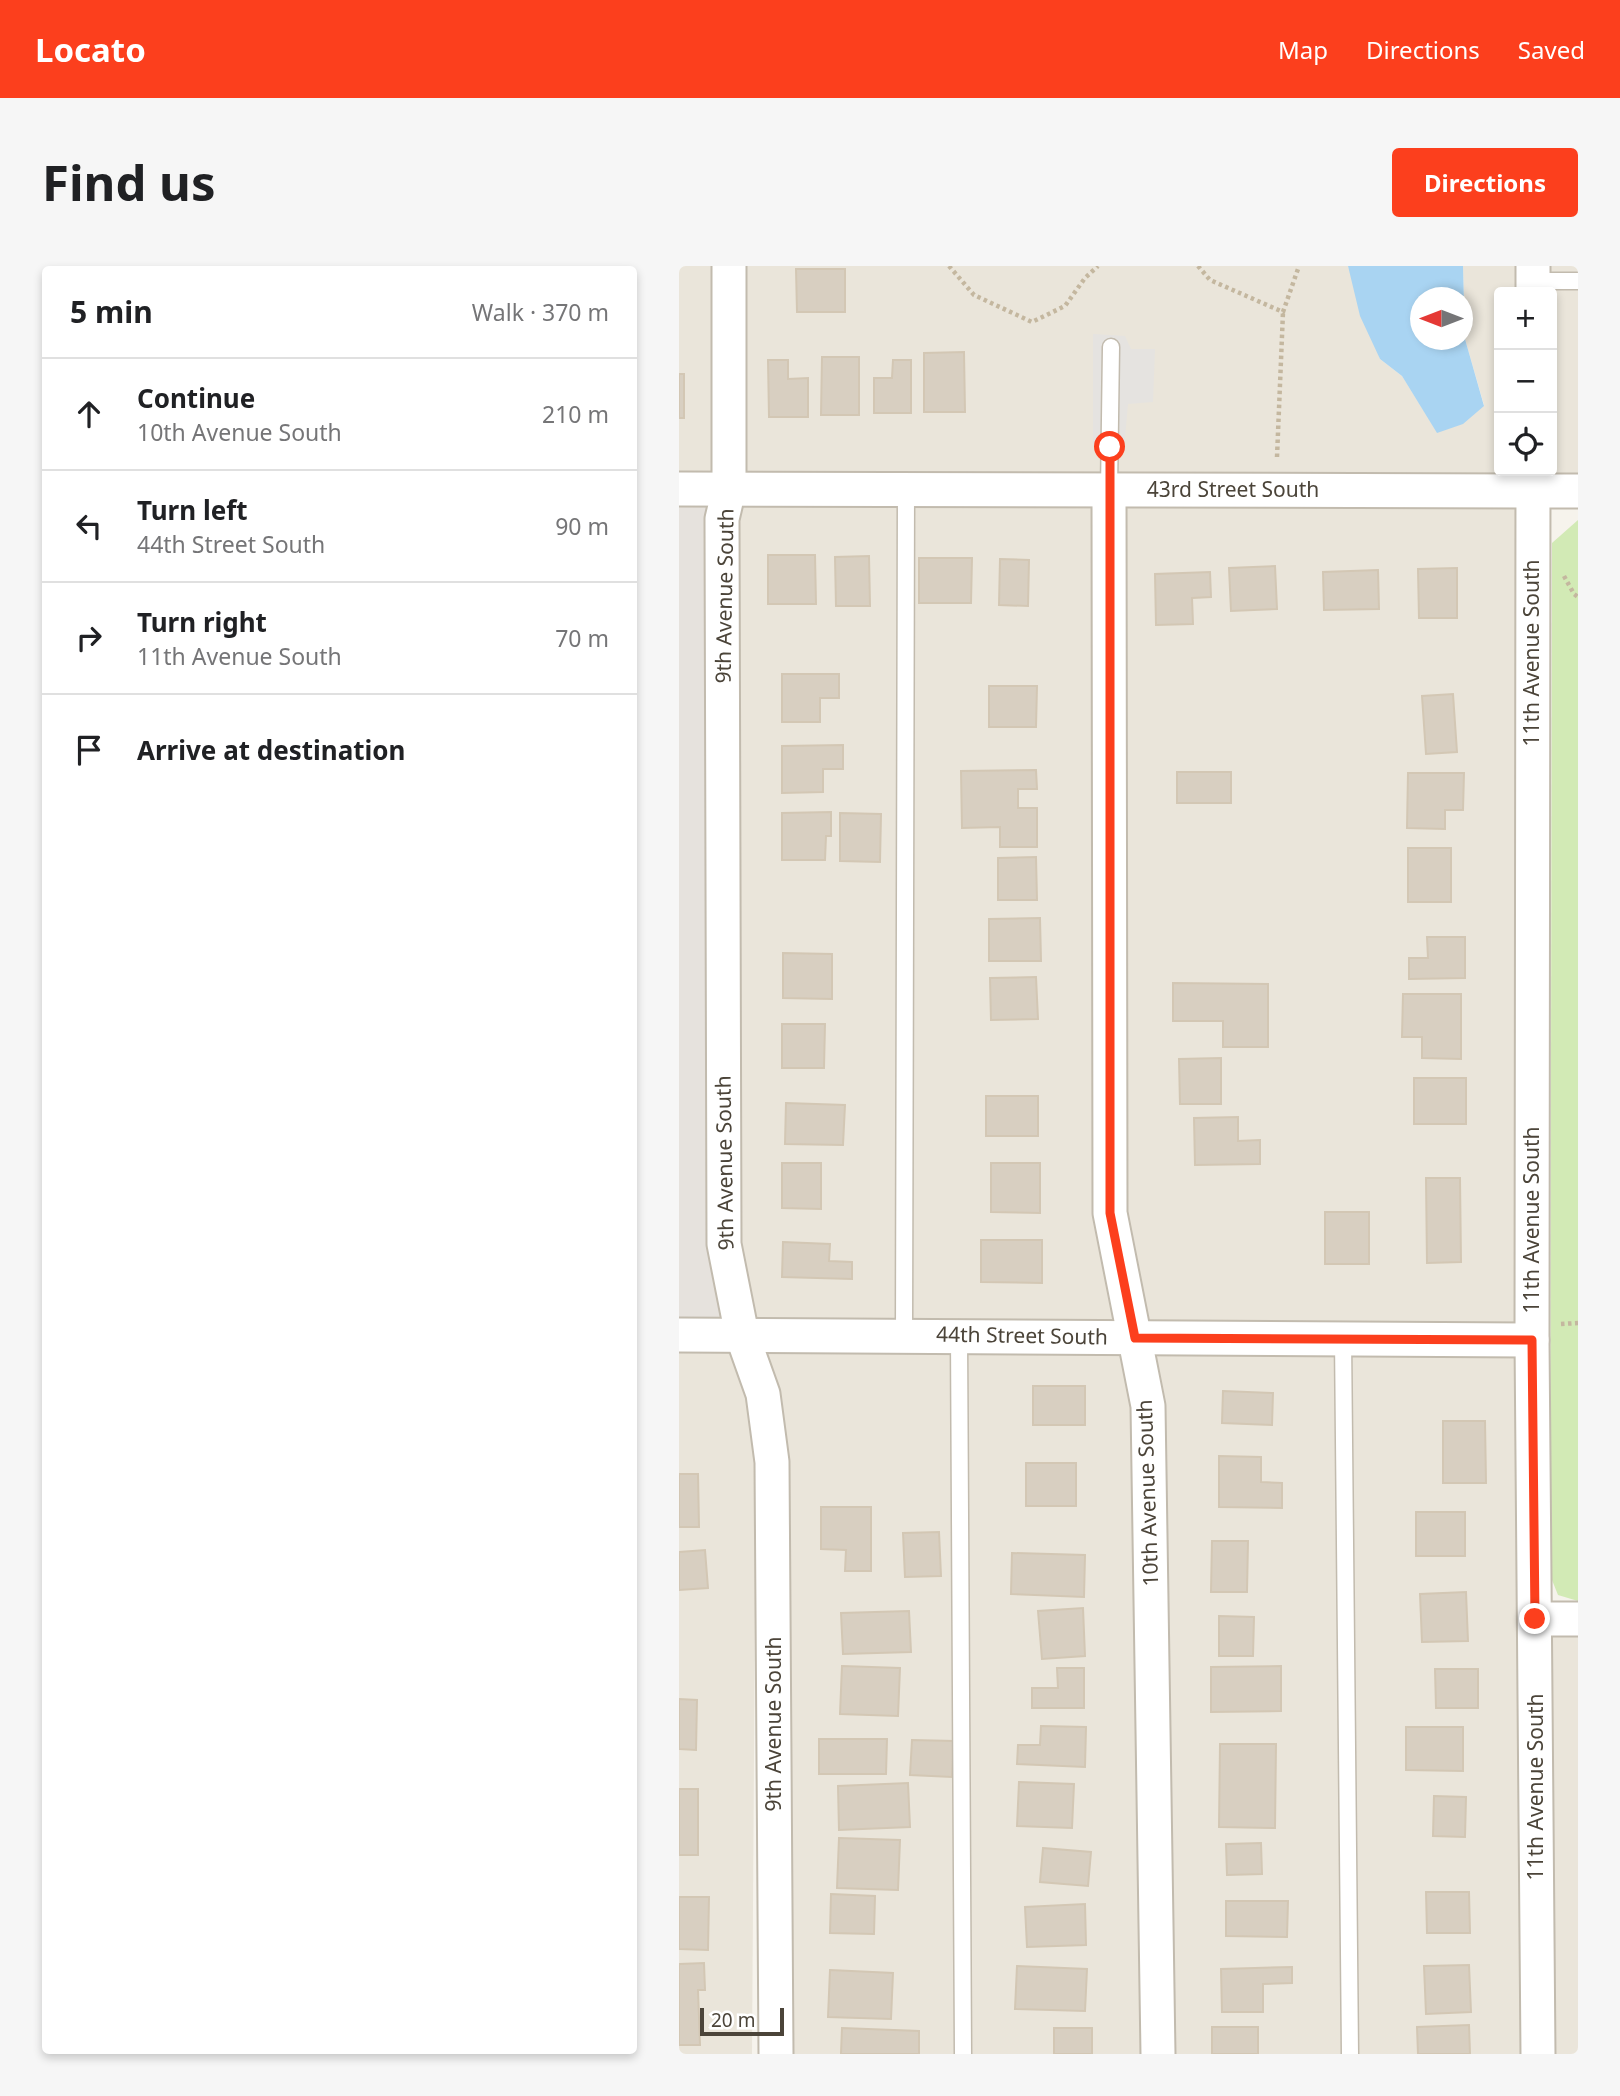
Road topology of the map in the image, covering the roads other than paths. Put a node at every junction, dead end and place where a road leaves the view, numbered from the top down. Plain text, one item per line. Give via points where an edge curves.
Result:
1 (729, 266) edge
2 (1533, 280) edge
3 (1578, 281) edge
4 (1111, 347) dead end
5 (1533, 481) edge
6 (679, 489) edge
7 (729, 489) junction
8 (906, 489) junction
9 (1109, 490) junction
10 (1578, 491) edge
11 (679, 1335) edge
12 (742, 1335) junction
13 (904, 1335) junction
14 (959, 1336) junction
15 (1135, 1338) junction
16 (1343, 1338) junction
17 (1532, 1340) junction
18 (1535, 1619) junction
19 (1578, 1619) edge
20 (776, 2054) edge
21 (963, 2054) edge
22 (1158, 2054) edge
23 (1350, 2054) edge
24 (1538, 2054) edge

1 - 7 street, 9th Avenue South
2 - 3 lane
4 - 9 lane, 10th Avenue South
5 - 9 street, 43rd Street South
5 - 10 street, 43rd Street South
5 - 17 street, 11th Avenue South
6 - 7 street, 43rd Street South
7 - 8 street, 43rd Street South
7 - 12 street, 9th Avenue South via 722,519 724,1244
8 - 9 street, 43rd Street South
8 - 13 lane
9 - 15 street, 10th Avenue South via 1110,1213
11 - 12 street, 44th Street South
12 - 13 street, 44th Street South
12 - 20 street, 9th Avenue South via 763,1394 772,1462
13 - 14 street, 44th Street South
14 - 15 street, 44th Street South
14 - 21 lane
15 - 16 street, 44th Street South
15 - 22 street, 10th Avenue South via 1148,1406
16 - 17 street, 44th Street South
16 - 23 lane
17 - 18 street, 11th Avenue South
18 - 19 street
18 - 24 street, 11th Avenue South

